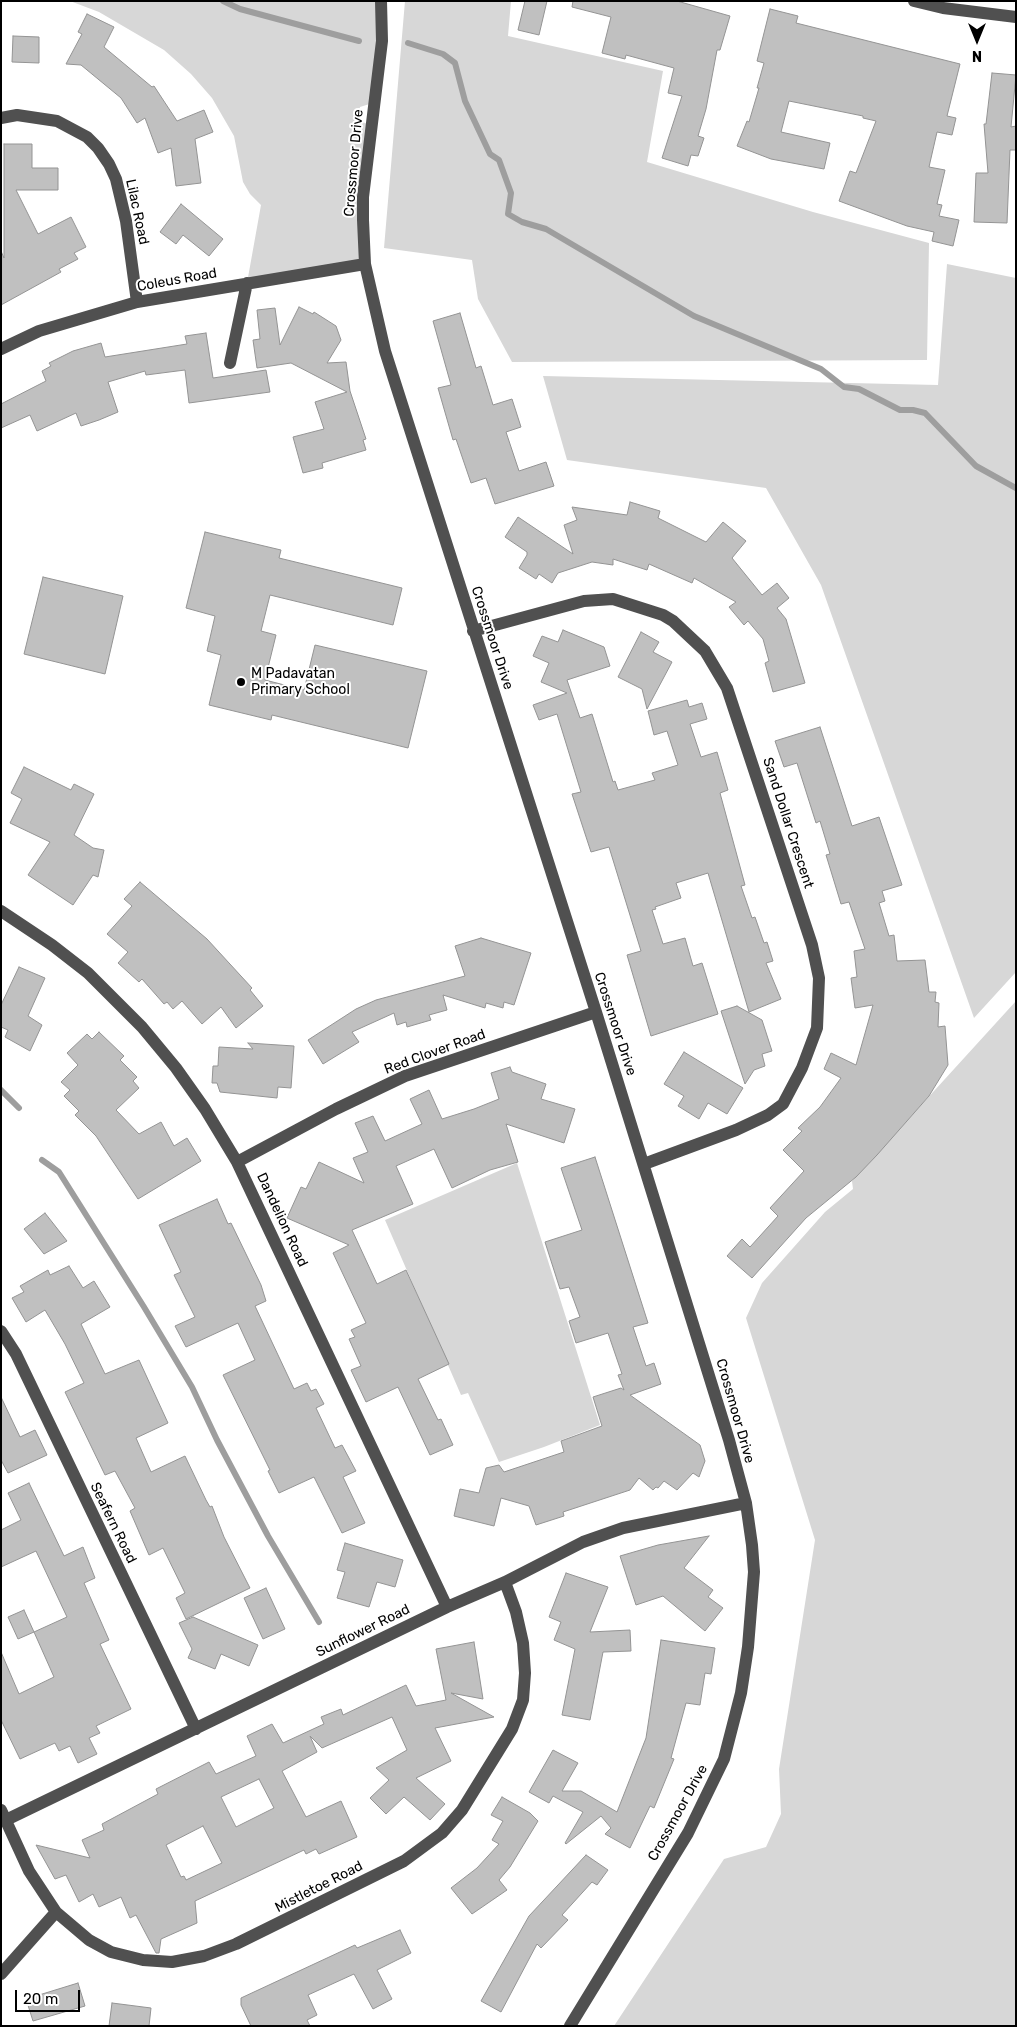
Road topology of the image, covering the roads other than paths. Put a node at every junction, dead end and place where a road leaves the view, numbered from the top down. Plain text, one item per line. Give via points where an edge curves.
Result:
1 (381, 1) edge
2 (914, 1) edge
3 (1016, 18) edge
4 (1, 118) edge
5 (365, 264) junction
6 (247, 283) junction
7 (137, 302) junction
8 (1, 349) edge
9 (230, 363) dead end
10 (473, 631) junction
11 (1, 911) edge
12 (596, 1012) junction
13 (238, 1162) junction
14 (644, 1164) junction
15 (1, 1331) edge
16 (746, 1503) junction
17 (505, 1582) junction
18 (447, 1607) junction
19 (196, 1729) junction
20 (4, 1815) edge
21 (56, 1912) junction
22 (1, 1974) edge
23 (570, 2026) edge

1 - 5 street, Crossmoor Drive via 382,41 363,197
2 - 3 street
4 - 7 street, Lilac Road via 17,115 57,121 87,137 98,148 116,179 126,221
5 - 6 street, Coleus Road
5 - 10 street, Crossmoor Drive via 385,351
6 - 7 street, Coleus Road
6 - 9 street
7 - 8 street, Coleus Road via 39,331
10 - 12 street, Crossmoor Drive
10 - 14 street, Sand Dollar Crescent via 584,601 614,600 663,614 673,621 705,651 728,688 812,945 819,978 817,1028 802,1068 783,1104 736,1130
11 - 13 street, Dandelion Road via 88,973 142,1027 176,1068
12 - 13 street, Red Clover Road via 406,1076 336,1109
12 - 14 street, Crossmoor Drive
13 - 18 street, Dandelion Road
14 - 16 street, Crossmoor Drive
15 - 19 street, Seafern Road via 16,1354
16 - 17 street, Sunflower Road via 624,1528 583,1542
16 - 23 street, Crossmoor Drive via 754,1572 752,1609 741,1693 724,1759 688,1833
17 - 18 street, Sunflower Road
17 - 21 street, Mistletoe Road via 523,1643 523,1700 512,1729 462,1810 426,1846 404,1861 236,1944 204,1956 172,1962 142,1960 111,1952 89,1940
18 - 19 street, Sunflower Road
19 - 20 street, Sunflower Road
20 - 21 street, Mistletoe Road via 29,1871
21 - 22 street

